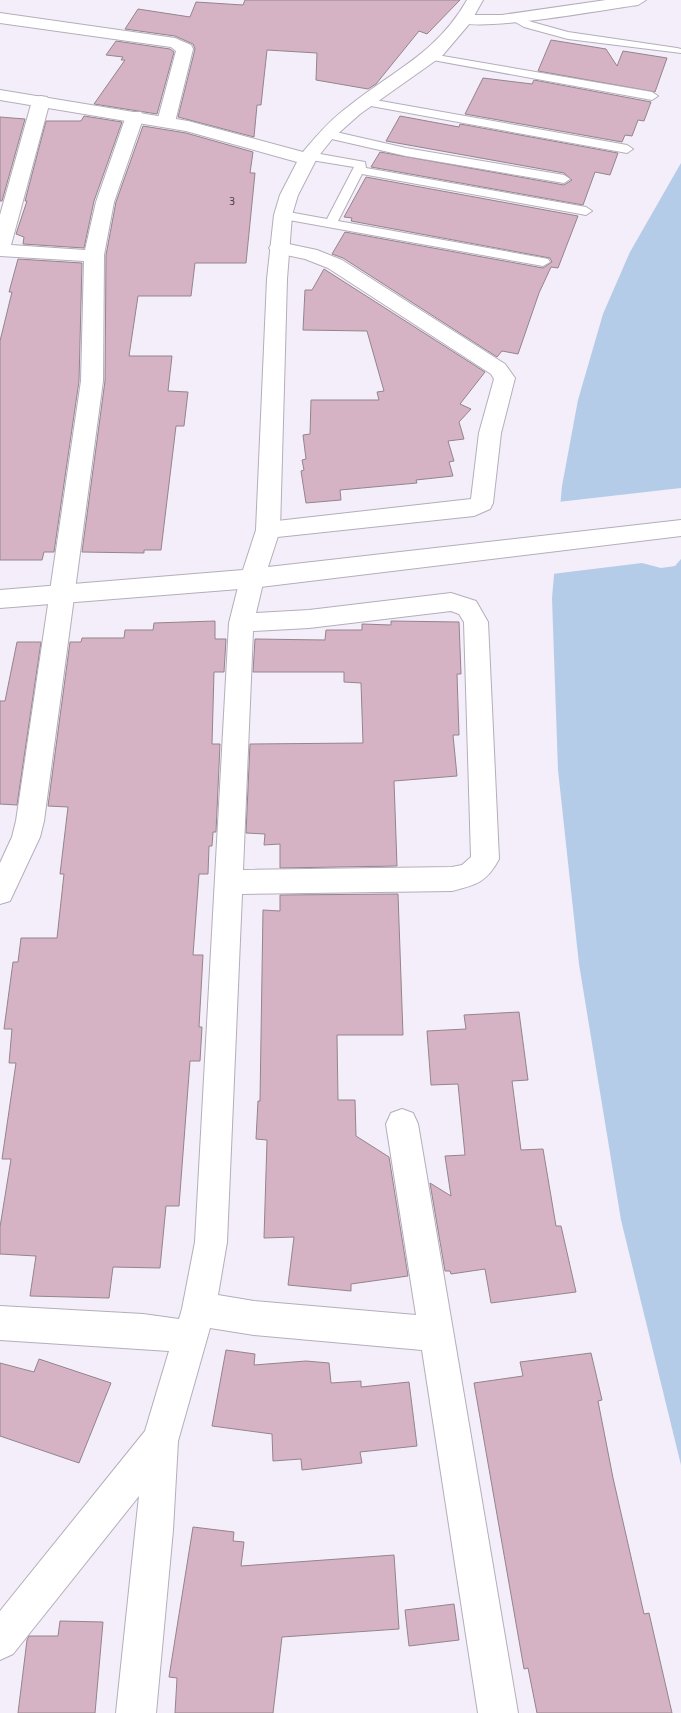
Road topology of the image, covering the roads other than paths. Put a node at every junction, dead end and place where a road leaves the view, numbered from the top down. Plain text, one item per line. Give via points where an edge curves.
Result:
1 (476, 0) edge
2 (638, 0) edge
3 (0, 18) edge
4 (516, 18) junction
5 (464, 20) junction
6 (678, 51) dead end
7 (431, 57) junction
8 (0, 95) edge
9 (652, 96) dead end
10 (41, 101) junction
11 (364, 102) junction
12 (135, 116) junction
13 (166, 122) junction
14 (327, 134) junction
15 (627, 149) dead end
16 (309, 158) junction
17 (358, 170) junction
18 (564, 179) dead end
19 (586, 211) dead end
20 (283, 215) junction
21 (331, 224) junction
22 (279, 248) junction
23 (0, 250) edge
24 (94, 256) junction
25 (543, 262) dead end
26 (681, 528) edge
27 (268, 530) junction
28 (252, 579) junction
29 (64, 596) junction
30 (0, 599) edge
31 (241, 623) junction
32 (230, 882) junction
33 (0, 892) edge
34 (402, 1124) dead end
35 (0, 1323) edge
36 (195, 1323) junction
37 (434, 1334) junction
38 (160, 1440) junction
39 (0, 1641) edge
40 (136, 1713) edge
41 (498, 1713) edge

1 - 5 street
2 - 4 street
3 - 13 street via 182,46 185,49
4 - 5 street
4 - 6 lane via 544,31
5 - 7 street
7 - 9 lane
7 - 11 street
8 - 10 street
10 - 12 street
10 - 23 street
11 - 14 street
11 - 15 lane
12 - 13 street
12 - 24 street via 112,178
13 - 16 street
14 - 16 street
14 - 18 lane via 406,152
16 - 17 lane via 361,165
16 - 20 street via 295,182
17 - 19 lane
17 - 21 lane
20 - 21 lane
20 - 22 street
21 - 25 lane
22 - 27 street
22 - 27 street via 310,254 335,264 498,369 505,378 490,433 482,503 474,508
23 - 24 street
24 - 29 street via 92,381
26 - 28 street
27 - 28 street
28 - 29 street
28 - 31 street
29 - 30 street
29 - 33 street via 30,821 26,837
31 - 32 street
31 - 32 street via 451,602 465,605 473,611 476,622 484,859 480,869 452,879
32 - 36 street via 214,1206 211,1242
34 - 37 street
35 - 36 street via 143,1331
36 - 37 street via 254,1318
36 - 38 street
37 - 41 street
38 - 39 street
38 - 40 street via 155,1530

